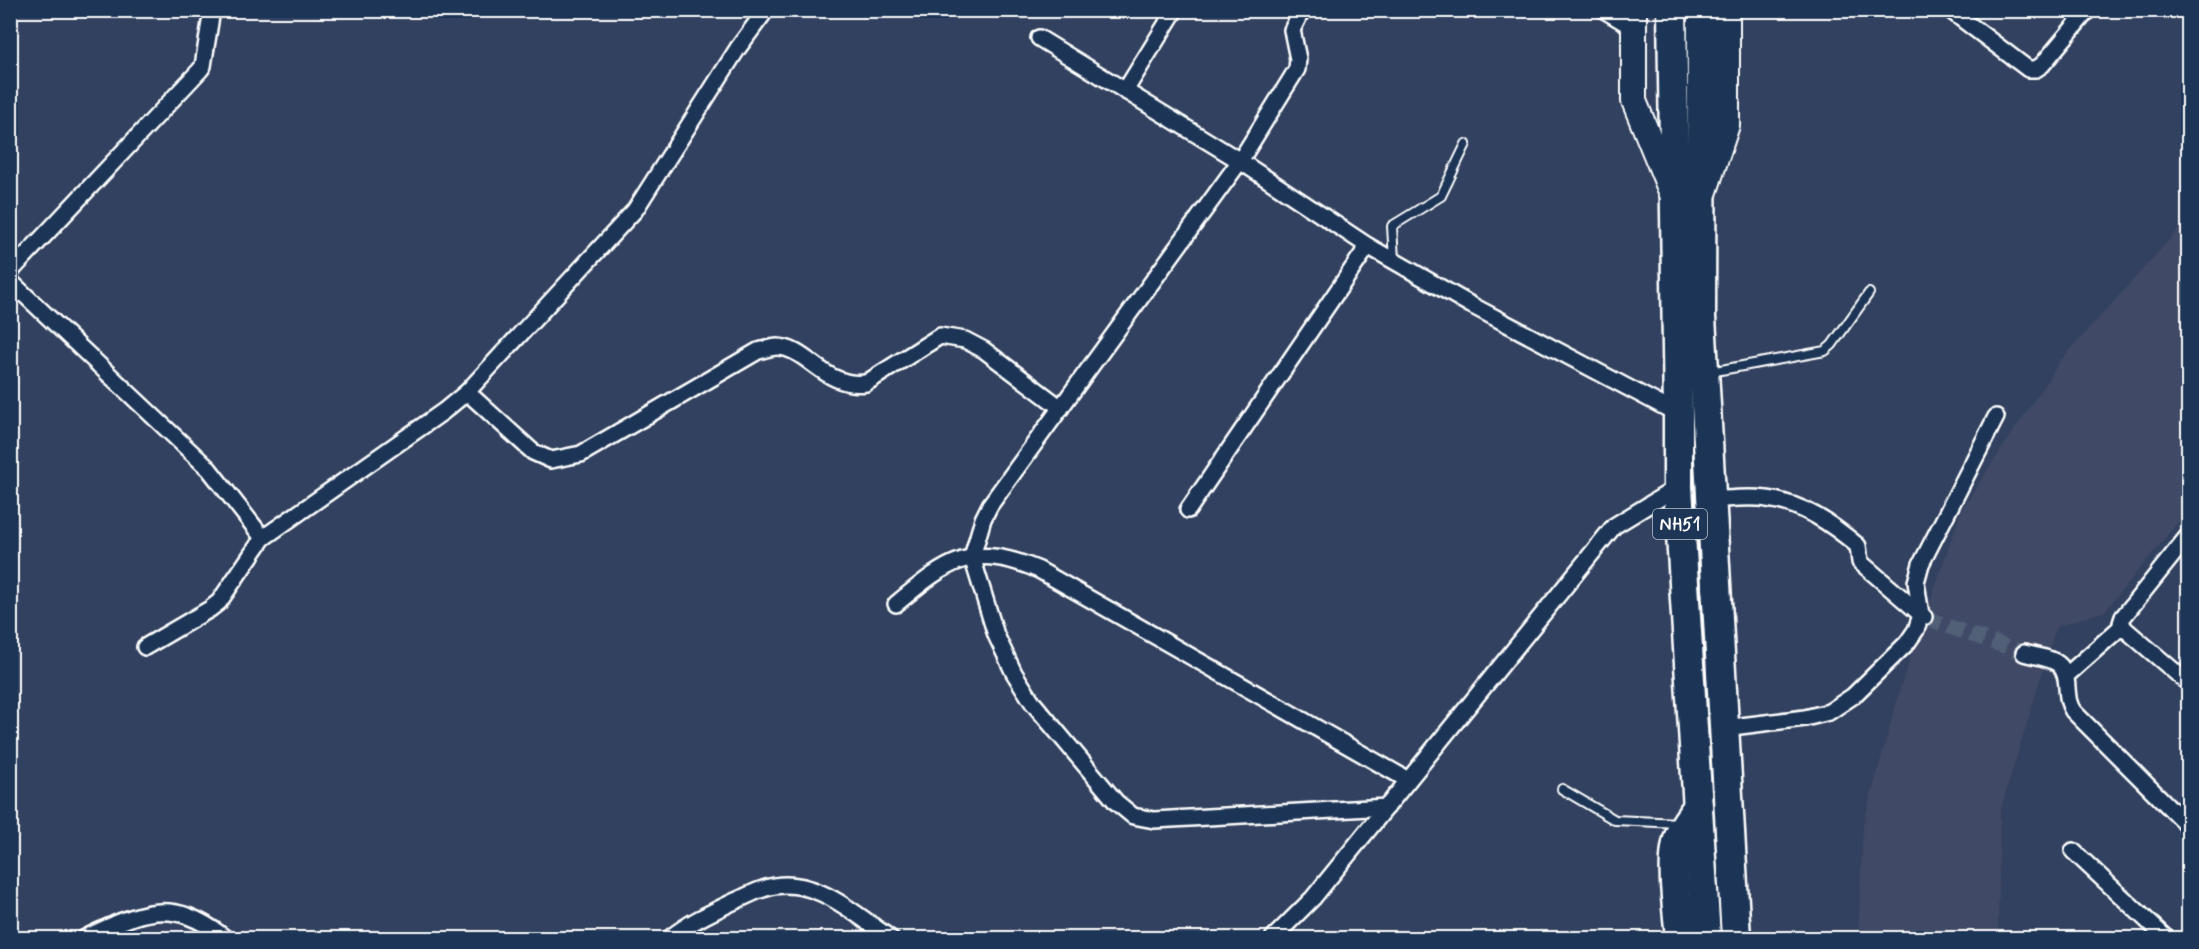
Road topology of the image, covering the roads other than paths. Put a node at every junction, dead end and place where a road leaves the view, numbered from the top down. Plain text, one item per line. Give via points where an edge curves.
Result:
1 (212, 10) edge
2 (766, 10) edge
3 (1175, 10) edge
4 (1302, 10) edge
5 (1604, 10) edge
6 (1672, 10) edge
7 (1702, 10) edge
8 (1728, 10) edge
9 (1950, 10) edge
10 (2088, 10) edge
11 (1634, 19) edge
12 (1040, 38) dead end
13 (1125, 91) junction
14 (1466, 144) dead end
15 (1240, 161) junction
16 (1688, 202) junction
17 (1368, 246) junction
18 (1395, 262) junction
19 (10, 272) edge
20 (10, 281) edge
21 (1869, 293) dead end
22 (1704, 373) junction
23 (467, 392) junction
24 (1060, 408) junction
25 (1678, 414) junction
26 (1996, 417) dead end
27 (1678, 488) junction
28 (1711, 500) junction
29 (1188, 510) dead end
30 (2188, 536) edge
31 (263, 538) junction
32 (972, 557) junction
33 (896, 604) dead end
34 (1924, 617) junction
35 (2122, 626) junction
36 (145, 647) dead end
37 (2024, 653) tunnel mouth
38 (2185, 674) edge
39 (2067, 675) junction
40 (1724, 728) junction
41 (1408, 780) junction
42 (1562, 789) dead end
43 (1387, 807) junction
44 (1692, 814) junction
45 (2188, 826) edge
46 (2073, 851) dead end
47 (85, 939) edge
48 (225, 939) edge
49 (670, 939) edge
50 (890, 939) edge
51 (1273, 939) edge
52 (1680, 939) edge
53 (1706, 939) edge
54 (1736, 939) edge
55 (2166, 939) edge

1 - 19 street via 200,70
2 - 23 street via 635,210
3 - 13 street
4 - 15 street via 1292,30 1297,69
5 - 11 street
6 - 16 highway, NH51 via 1673,109
7 - 16 highway, NH51 via 1702,113
8 - 16 main road via 1727,125
9 - 10 street via 2028,69 2036,69
11 - 16 main road via 1634,101
12 - 13 street
13 - 15 street
14 - 18 lane via 1441,196 1392,226
15 - 17 street
15 - 24 street
16 - 22 highway, NH51
16 - 25 highway, NH51
17 - 18 street
17 - 29 street
18 - 25 street
20 - 31 street via 209,469
21 - 22 lane via 1825,351
22 - 28 highway, NH51
23 - 24 street via 533,452 551,460 581,454 758,351 777,347 793,352 837,381 854,385 866,384 940,336 965,340 984,350
23 - 31 street
24 - 32 street via 986,512
25 - 27 highway, NH51
26 - 34 street via 1921,564 1916,582
27 - 41 street via 1614,526
27 - 44 highway, NH51
28 - 34 street via 1768,499 1825,521 1858,546 1860,562
28 - 40 highway, NH51
30 - 35 street via 2123,617
31 - 36 street via 219,602
32 - 33 street via 938,570
32 - 41 street via 1008,559 1039,570
32 - 43 street via 996,635 1024,689 1116,802 1133,816 1154,819
34 - 40 street via 1907,643 1853,696 1829,712
35 - 38 street
35 - 39 street
37 - 39 street via 2056,662
39 - 45 street via 2067,702 2073,711
40 - 54 highway, NH51
41 - 43 street
42 - 44 lane via 1615,820
43 - 51 street via 1313,898
44 - 52 highway via 1679,835 1675,863
44 - 53 highway, NH51
46 - 55 street
47 - 48 street via 143,914 168,911 192,916
49 - 50 street via 696,919 762,889 784,885 822,893

